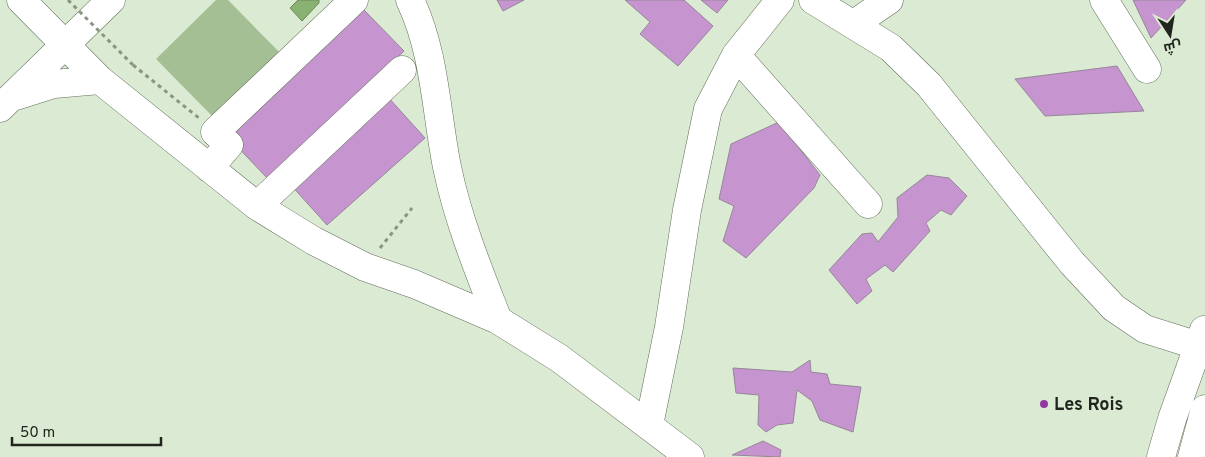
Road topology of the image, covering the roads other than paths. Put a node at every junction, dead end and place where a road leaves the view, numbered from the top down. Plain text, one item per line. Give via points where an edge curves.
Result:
1 (21, 0) edge
2 (111, 0) edge
3 (354, 0) edge
4 (410, 0) edge
5 (780, 0) edge
6 (813, 0) edge
7 (889, 0) edge
8 (1104, 0) edge
9 (854, 24) junction
10 (64, 45) junction
11 (736, 55) junction
12 (1147, 69) dead end
13 (402, 70) dead end
14 (100, 80) junction
15 (5, 103) edge
16 (209, 168) junction
17 (868, 204) dead end
18 (257, 206) junction
19 (498, 320) junction
20 (1202, 337) edge
21 (1205, 409) edge
22 (649, 425) junction
23 (690, 457) edge
24 (1161, 457) edge
25 (1192, 457) edge

1 - 10 street
2 - 10 street
3 - 16 street via 216,132 229,144
4 - 19 street via 428,47 438,121 462,228
5 - 11 street
6 - 9 street
7 - 9 street
8 - 12 street
9 - 20 street via 891,48 929,85 1072,263 1114,308 1145,329
10 - 14 street
10 - 15 street
11 - 17 street
11 - 22 street via 708,110
13 - 18 street
14 - 15 street via 54,84
14 - 16 street
16 - 18 street
18 - 19 street via 365,267
19 - 22 street via 559,358
20 - 24 street
21 - 25 street
22 - 23 street

